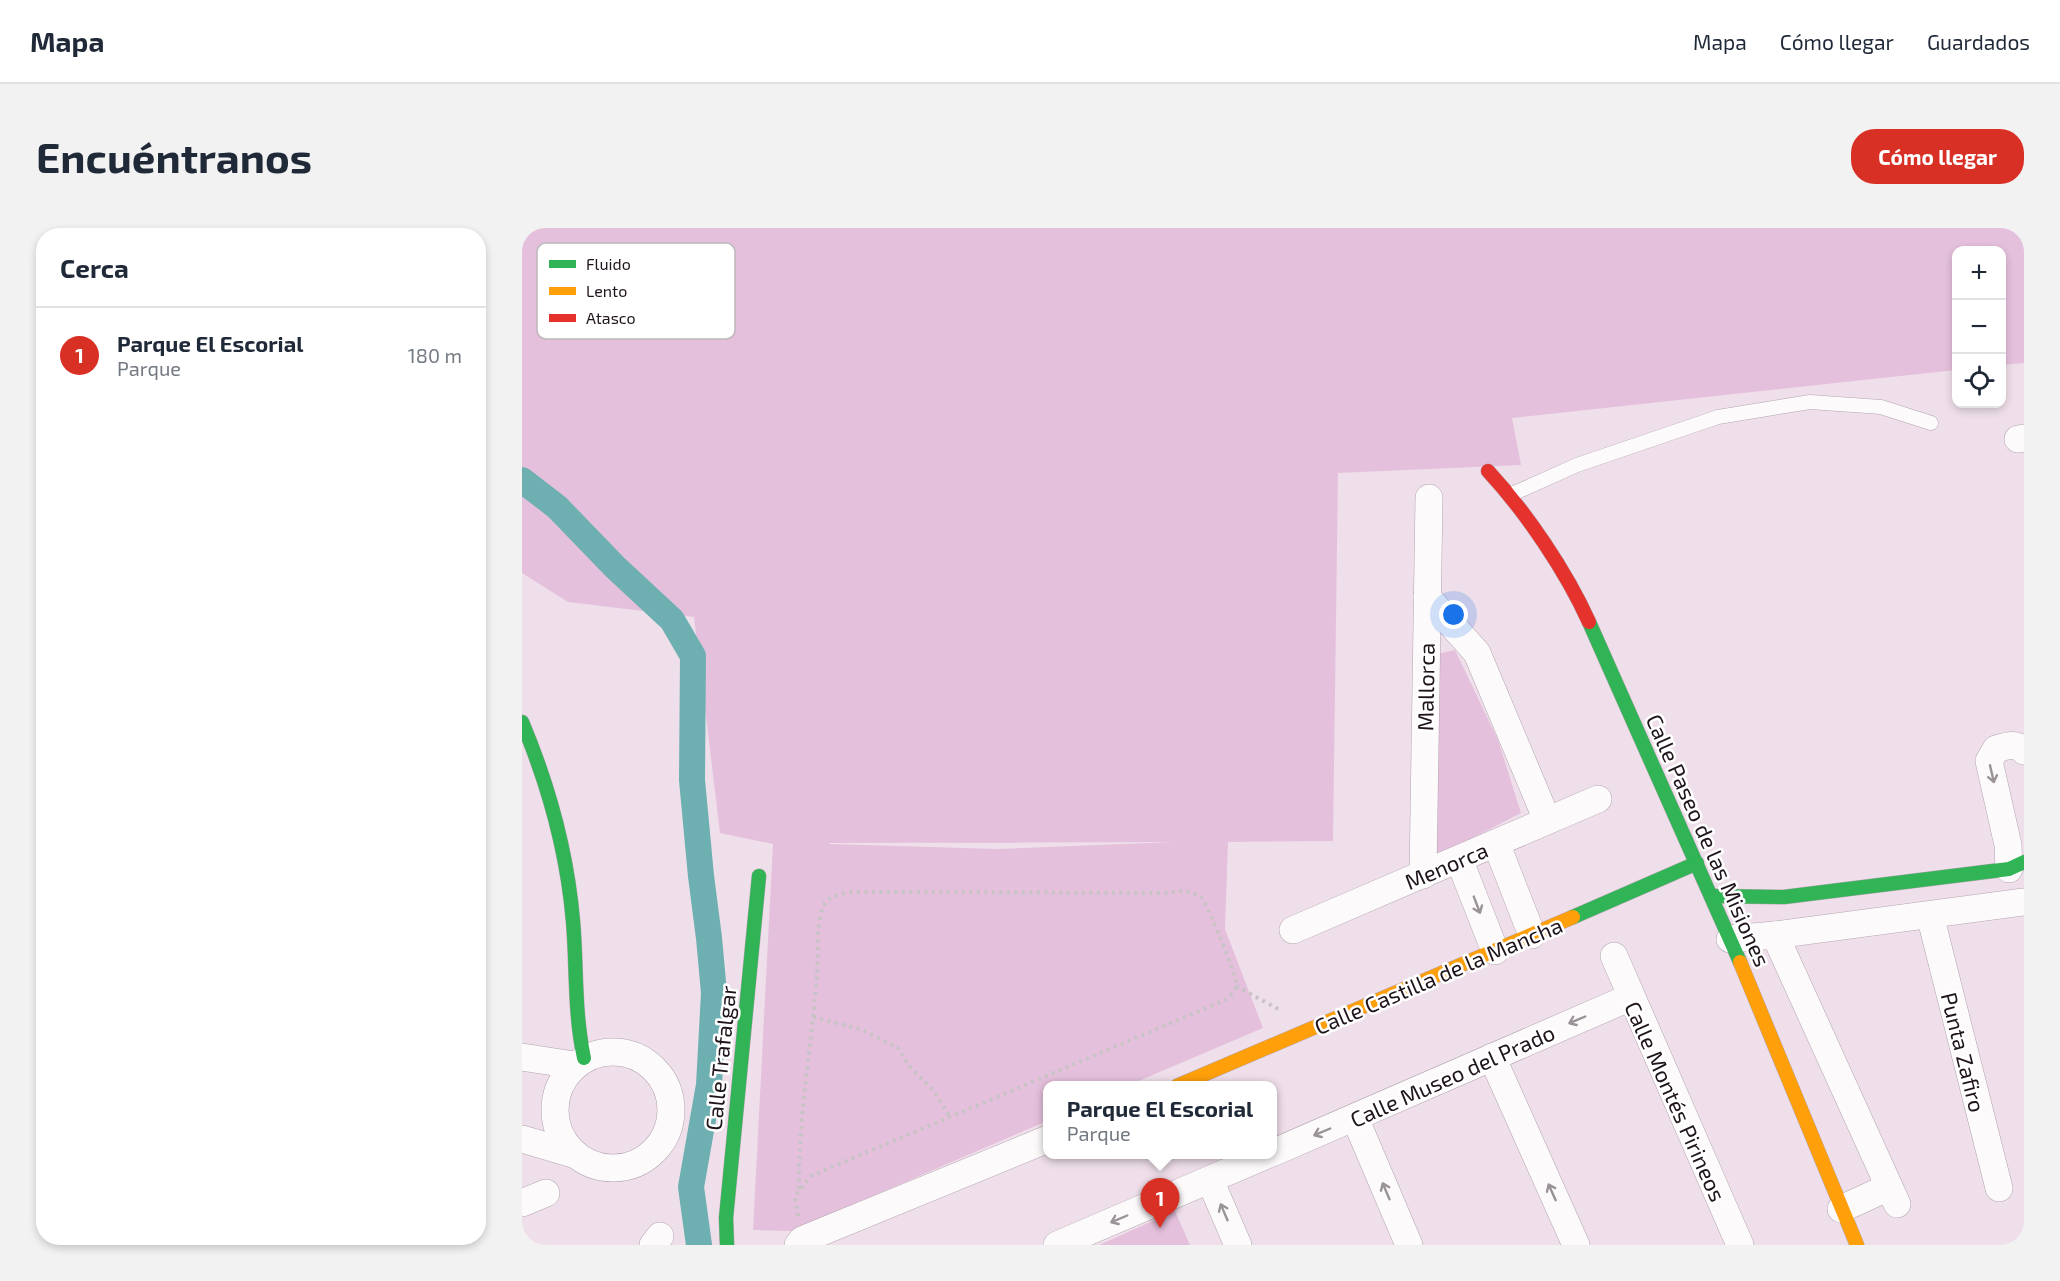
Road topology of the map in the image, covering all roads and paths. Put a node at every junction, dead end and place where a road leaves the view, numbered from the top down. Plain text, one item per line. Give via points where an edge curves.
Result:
1 (1931, 423) dead end
2 (1488, 471) dead end
3 (1510, 495) junction
4 (1429, 498) dead end
5 (1427, 597) junction
6 (522, 722) edge
7 (2024, 751) edge
8 (1598, 799) dead end
9 (1547, 820) junction
10 (1496, 843) junction
11 (1459, 859) junction
12 (1698, 863) junction
13 (2016, 865) edge
14 (1423, 875) junction
15 (759, 876) dead end
16 (1712, 896) junction
17 (2024, 902) edge
18 (1930, 915) junction
19 (1293, 930) dead end
20 (1532, 935) junction
21 (1775, 935) junction
22 (1731, 939) junction
23 (1496, 951) junction
24 (1614, 956) dead end
25 (1236, 986) junction
26 (1631, 997) junction
27 (813, 1017) junction
28 (1313, 1029) junction
29 (522, 1057) edge
30 (1492, 1057) junction
31 (579, 1062) junction
32 (1189, 1081) edge
33 (950, 1117) junction
34 (1355, 1118) junction
35 (522, 1139) edge
36 (1043, 1141) edge
37 (1277, 1151) edge
38 (573, 1154) junction
39 (1259, 1159) edge
40 (1210, 1180) junction
41 (1999, 1188) dead end
42 (799, 1191) junction
43 (1842, 1209) junction
44 (800, 1242) edge
45 (1070, 1242) edge
46 (727, 1245) edge
47 (1238, 1245) edge
48 (1408, 1245) edge
49 (1576, 1245) edge
50 (1740, 1245) edge
51 (1857, 1245) edge

1 - 3 lane via 1881,407 1810,402 1718,417 1577,465
2 - 3 street, Calle Paseo de las Misiones
3 - 12 street, Calle Paseo de las Misiones via 1575,591
4 - 5 street, Mallorca
5 - 9 street via 1477,653
5 - 14 street, Mallorca
6 - 31 street via 555,818 571,904
7 -> 13 street via 2012,745 1996,749 1989,760
8 - 9 street, Menorca
9 - 10 street, Menorca
10 - 11 street, Menorca
10 - 20 street
11 - 14 street, Menorca
11 -> 23 street
12 - 16 street, Calle Paseo de las Misiones
12 - 20 street, Calle Castilla de la Mancha
13 - 16 street via 1784,897
14 - 19 street, Menorca
15 - 46 street, Calle Trafalgar via 726,1218
16 - 22 street, Calle Paseo de las Misiones
17 - 18 street
18 - 21 street
18 - 41 street, Punta Zafiro
20 - 23 street, Calle Castilla de la Mancha
21 - 22 street
21 - 43 street via 1893,1195
22 - 43 street, Calle Paseo de las Misiones
23 - 28 street, Calle Castilla de la Mancha
24 - 26 street, Calle Montés Pirineos
25 - 27 path via 1207,905 1188,891 852,892 832,897 824,904
25 - 28 path
25 - 33 path via 1225,1000
26 -> 30 street, Calle Museo del Prado
26 - 50 street, Calle Montés Pirineos
27 - 33 path via 863,1030 898,1048 934,1090
27 - 42 path via 798,1159
28 - 32 street, Calle Castilla de la Mancha
29 - 31 street
30 - 34 street, Calle Museo del Prado
49 -> 30 street
31 - 38 street via 559,1085 554,1110 559,1134
31 - 38 street via 604,1051 625,1052 644,1060 665,1084 671,1115 666,1135 653,1153 636,1164 615,1169 594,1166
33 - 42 path via 812,1176
34 -> 37 street, Calle Museo del Prado
48 -> 34 street
35 - 38 street
36 - 44 street
39 - 40 street, Calle Museo del Prado
40 -> 45 street, Calle Museo del Prado
47 -> 40 street
42 - 44 path via 795,1196
43 - 51 street, Calle Paseo de las Misiones

